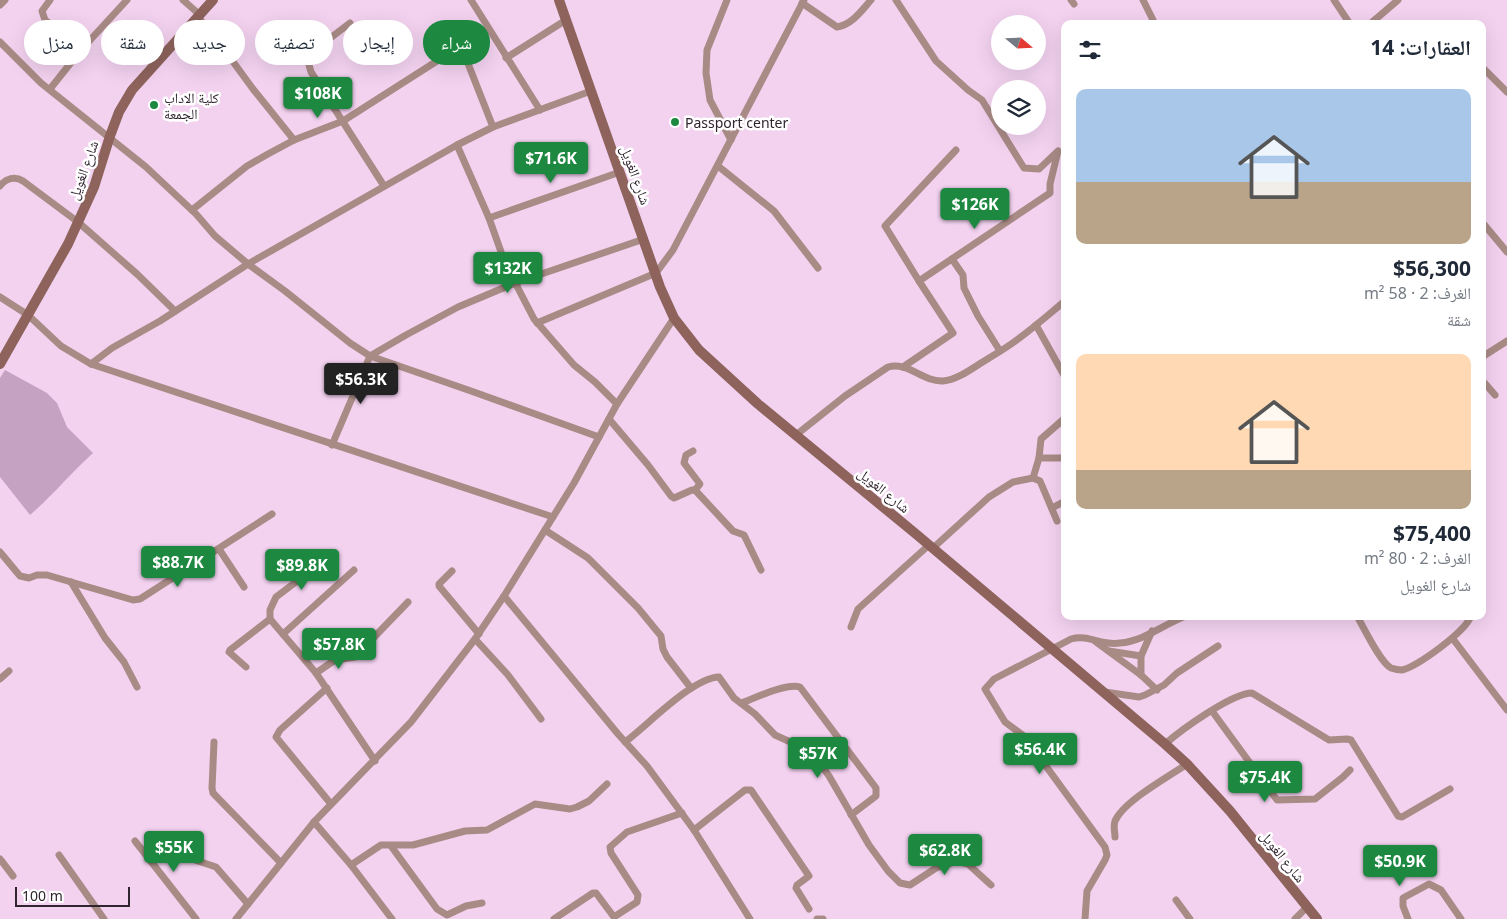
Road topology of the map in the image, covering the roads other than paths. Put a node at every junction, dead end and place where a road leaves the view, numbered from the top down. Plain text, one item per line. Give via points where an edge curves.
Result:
1 (5, 0) edge
2 (50, 0) edge
3 (127, 0) edge
4 (184, 0) edge
5 (213, 0) edge
6 (470, 0) edge
7 (559, 0) edge
8 (726, 0) edge
9 (871, 0) edge
10 (896, 0) edge
11 (1143, 0) edge
12 (1334, 0) edge
13 (1398, 0) edge
14 (803, 2) edge
15 (0, 5) edge
16 (199, 16) junction
17 (44, 20) edge
18 (482, 20) edge
19 (566, 20) junction
20 (1153, 20) edge
21 (1347, 20) edge
22 (1375, 20) edge
23 (343, 28) edge
24 (490, 34) edge
25 (91, 39) edge
26 (0, 42) edge
27 (506, 58) junction
28 (69, 65) edge
29 (431, 65) edge
30 (469, 65) edge
31 (1486, 70) edge
32 (50, 89) junction
33 (591, 91) junction
34 (1507, 92) edge
35 (540, 110) junction
36 (343, 121) junction
37 (493, 127) junction
38 (110, 136) junction
39 (294, 140) junction
40 (731, 140) junction
41 (457, 145) junction
42 (956, 150) dead end
43 (718, 166) junction
44 (620, 172) junction
45 (0, 186) edge
46 (384, 186) junction
47 (192, 210) junction
48 (488, 218) junction
49 (78, 222) junction
50 (1486, 227) edge
51 (644, 239) junction
52 (1507, 252) edge
53 (952, 260) junction
54 (248, 264) junction
55 (818, 268) dead end
56 (656, 273) junction
57 (919, 282) junction
58 (515, 283) junction
59 (0, 298) edge
60 (1061, 304) edge
61 (175, 311) junction
62 (28, 315) junction
63 (674, 318) junction
64 (537, 323) junction
65 (1036, 324) junction
66 (1507, 341) edge
67 (1000, 351) junction
68 (1486, 354) edge
69 (370, 356) junction
70 (0, 364) edge
71 (91, 364) junction
72 (903, 367) junction
73 (1061, 370) edge
74 (1486, 385) edge
75 (1495, 395) dead end
76 (617, 404) junction
77 (609, 419) junction
78 (1061, 421) edge
79 (796, 435) junction
80 (600, 437) junction
81 (332, 445) junction
82 (694, 452) dead end
83 (1039, 458) junction
84 (1061, 458) edge
85 (1033, 478) junction
86 (695, 490) junction
87 (1061, 503) edge
88 (1052, 508) junction
89 (272, 514) dead end
90 (553, 517) junction
91 (1057, 521) dead end
92 (545, 530) junction
93 (931, 546) junction
94 (218, 549) junction
95 (0, 552) edge
96 (325, 560) dead end
97 (354, 570) dead end
98 (762, 570) dead end
99 (452, 571) dead end
100 (71, 582) junction
101 (244, 587) dead end
102 (504, 596) junction
103 (408, 602) dead end
104 (270, 620) junction
105 (1177, 620) edge
106 (1359, 620) edge
107 (1468, 620) edge
108 (851, 626) dead end
109 (1152, 631) junction
110 (283, 634) junction
111 (477, 637) junction
112 (1092, 639) junction
113 (1453, 639) junction
114 (1218, 646) dead end
115 (1053, 648) junction
116 (1107, 651) junction
117 (1140, 656) junction
118 (246, 667) dead end
119 (8, 671) dead end
120 (316, 672) junction
121 (1141, 675) junction
122 (0, 679) edge
123 (137, 687) dead end
124 (327, 688) junction
125 (691, 688) junction
126 (1157, 690) junction
127 (1105, 692) junction
128 (741, 703) junction
129 (1507, 710) edge
130 (1212, 711) junction
131 (541, 719) dead end
132 (214, 742) dead end
133 (625, 742) junction
134 (1165, 744) junction
135 (375, 761) junction
136 (1187, 764) junction
137 (1350, 770) dead end
138 (607, 784) dead end
139 (1450, 789) dead end
140 (331, 804) junction
141 (682, 813) junction
142 (851, 815) junction
143 (314, 822) junction
144 (694, 830) junction
145 (1115, 837) dead end
146 (135, 841) dead end
147 (391, 846) junction
148 (59, 855) dead end
149 (0, 859) edge
150 (192, 859) dead end
151 (281, 863) junction
152 (351, 865) junction
153 (13, 876) dead end
154 (991, 885) dead end
155 (1176, 900) dead end
156 (482, 902) dead end
157 (248, 904) junction
158 (1307, 908) junction
159 (809, 909) dead end
160 (104, 919) edge
161 (196, 919) edge
162 (236, 919) edge
163 (392, 919) edge
164 (554, 919) edge
165 (750, 919) edge
166 (817, 919) edge
167 (823, 919) edge
168 (1085, 919) edge
169 (1190, 919) edge
170 (1295, 919) edge
171 (1317, 919) edge
172 (1408, 919) edge
173 (1461, 919) edge

1 - 15 street
2 - 17 street via 42,11
3 - 25 street
4 - 16 street
5 - 16 street, شارع الغويل
6 - 18 street
7 - 19 street, شارع الغويل
8 - 40 street via 707,50 706,73 710,100
9 - 14 street via 854,19 837,27
10 - 53 street via 936,61 982,100 1024,168 1039,168 1058,150 1050,193
11 - 20 street
12 - 21 street
13 - 22 street
14 - 40 street
16 - 38 street, شارع الغويل via 132,90
16 - 39 street
19 - 27 street
19 - 33 street, شارع الغويل
23 - 36 street via 312,52 309,65
24 - 27 street
26 - 32 street
27 - 35 street
28 - 32 street
29 - 36 street
30 - 37 street
31 - 34 street
32 - 38 street
33 - 35 street
33 - 44 street, شارع الغويل
35 - 37 street
36 - 39 street
36 - 46 street
37 - 41 street
38 - 47 street
38 - 49 street, شارع الغويل via 94,187
39 - 47 street via 247,166
40 - 43 street
41 - 46 street
41 - 48 street
42 - 57 street via 885,226
43 - 55 street via 774,211
43 - 56 street via 673,250
44 - 48 street
44 - 51 street, شارع الغويل
45 - 49 street via 17,178
46 - 54 street
47 - 54 street via 215,236
48 - 58 street
49 - 61 street
49 - 62 street, شارع الغويل
50 - 52 street
51 - 56 street, شارع الغويل
51 - 58 street
53 - 57 street
53 - 67 street via 963,275 964,288 978,316
54 - 61 street
54 - 69 street
56 - 63 street, شارع الغويل
56 - 64 street
57 - 72 street via 953,333
58 - 64 street
58 - 69 street via 458,307
59 - 62 street
60 - 65 street
61 - 71 street
62 - 70 street, شارع الغويل
62 - 71 street via 62,346
63 - 76 street
63 - 79 street, شارع الغويل via 699,350
64 - 76 street via 574,365
65 - 67 street
65 - 73 street
66 - 68 street
67 - 72 street via 955,378 943,381 921,376
69 - 80 street
69 - 81 street
71 - 81 street
72 - 79 street via 888,367
74 - 75 street
76 - 77 street
77 - 80 street
77 - 86 street via 671,496 677,498
78 - 83 street via 1040,439
79 - 93 street, شارع الغويل
80 - 90 street
81 - 90 street
82 - 86 street via 686,455 684,463 700,484
83 - 84 street
83 - 85 street
85 - 88 street via 1040,481
85 - 93 street via 1013,482 989,497
86 - 98 street via 733,531 744,534
87 - 88 street
88 - 91 street
89 - 94 street
90 - 92 street
92 - 102 street
92 - 125 street via 588,558 638,608 661,636 667,657
93 - 108 street via 858,609
93 - 115 street, شارع الغويل
94 - 100 street via 140,599 133,600
94 - 101 street
95 - 100 street via 24,579 42,574
96 - 104 street via 276,597 270,610
97 - 110 street
99 - 111 street via 439,586
100 - 123 street
102 - 111 street
102 - 133 street
103 - 120 street via 355,657 335,660
104 - 110 street
104 - 118 street via 230,650
105 - 109 street
106 - 113 street via 1387,665 1396,670 1403,670
107 - 113 street
109 - 112 street via 1122,643 1107,644
109 - 117 street
110 - 120 street
111 - 131 street
111 - 135 street via 411,722
112 - 115 street via 1080,636
112 - 116 street
113 - 129 street
114 - 126 street
115 - 127 street, شارع الغويل
115 - 168 street via 994,679 985,689 1005,722 1024,736 1105,847 1105,860 1087,891
116 - 117 street
116 - 121 street
117 - 121 street
119 - 122 street
120 - 124 street
121 - 126 street
124 - 135 street
124 - 140 street via 276,737
125 - 128 street via 719,678
125 - 133 street
126 - 127 street via 1139,697
127 - 134 street, شارع الغويل
128 - 142 street via 775,735 814,755
128 - 142 street via 793,686 800,687 876,788 876,796
130 - 134 street
130 - 137 street via 1277,800 1315,799
130 - 139 street via 1252,693 1329,740 1351,740 1398,816 1402,817
132 - 151 street via 213,793
133 - 141 street
134 - 136 street, شارع الغويل
135 - 140 street
136 - 145 street via 1127,807 1116,819
136 - 158 street, شارع الغويل via 1230,811
138 - 147 street via 577,808 535,804 487,830 465,830 413,845
140 - 143 street
141 - 144 street
141 - 164 street via 623,834 610,847 610,853 638,895 637,902 614,917 593,893
142 - 154 street via 888,871 903,885 910,885 936,868 957,861 968,864
143 - 151 street
143 - 152 street
144 - 159 street via 745,790 751,790 809,876 796,888
144 - 165 street
146 - 161 street
147 - 152 street via 381,845
147 - 156 street via 443,913 451,914
148 - 160 street
149 - 153 street
150 - 157 street via 216,866
151 - 157 street
152 - 163 street
155 - 169 street
157 - 162 street
158 - 170 street
158 - 171 street, شارع الغويل
166 - 167 street
172 - 173 street via 1403,898 1429,884 1441,890

